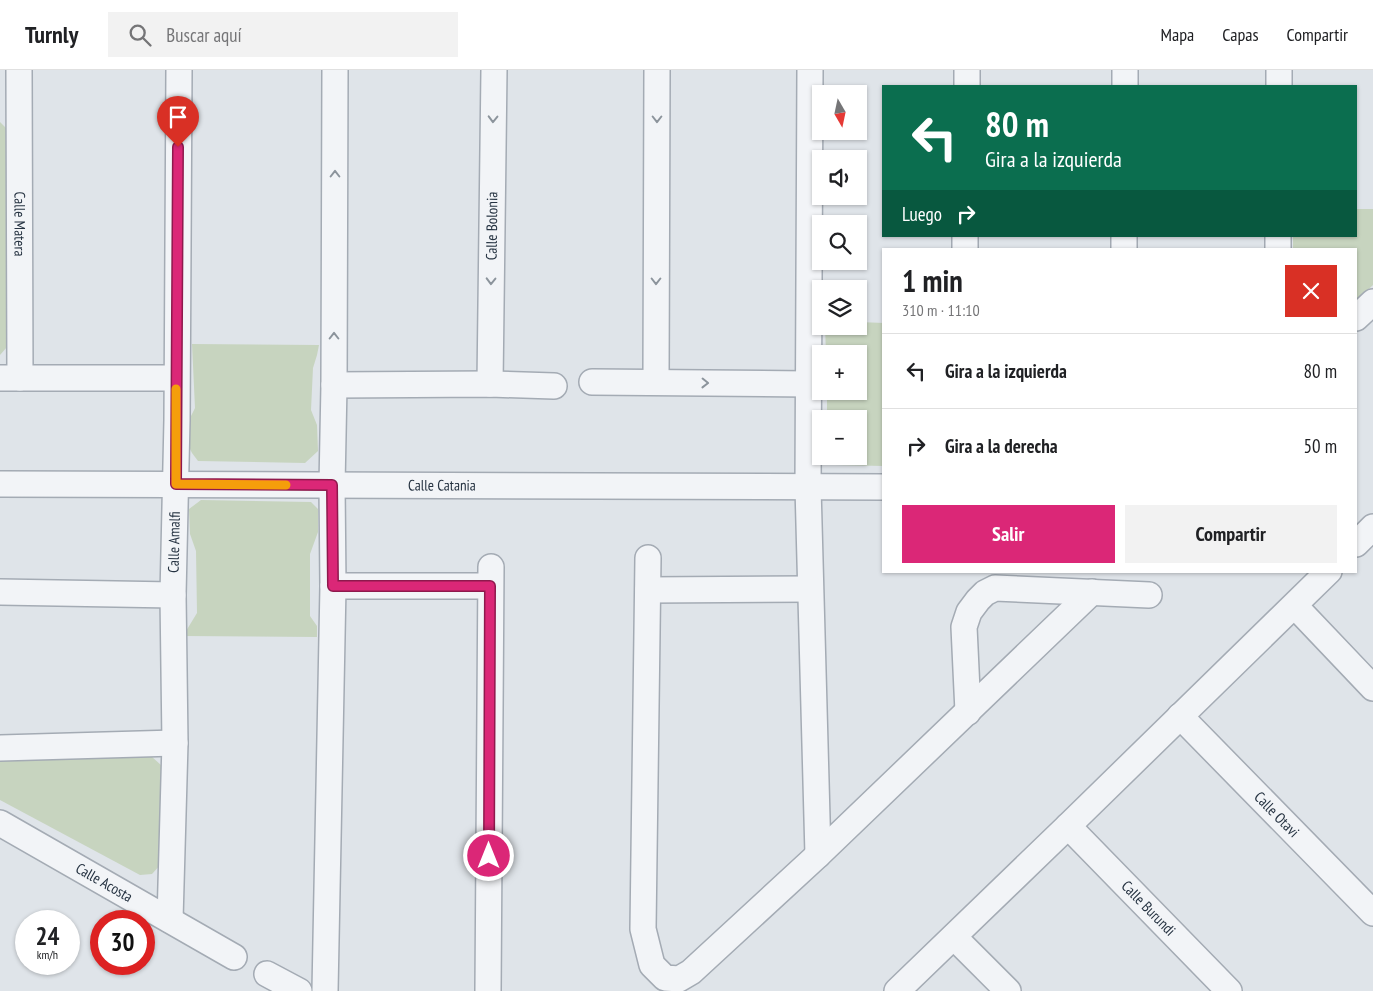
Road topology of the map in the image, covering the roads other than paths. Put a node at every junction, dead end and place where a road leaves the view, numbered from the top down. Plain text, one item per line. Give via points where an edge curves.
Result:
1 (19, 70) edge
2 (179, 70) edge
3 (335, 70) edge
4 (494, 70) edge
5 (657, 70) edge
6 (810, 70) edge
7 (967, 70) edge
8 (1125, 70) edge
9 (1279, 70) edge
10 (967, 85) edge
11 (1125, 85) edge
12 (1279, 85) edge
13 (1373, 302) edge
14 (1357, 317) edge
15 (10, 378) edge
16 (176, 378) junction
17 (592, 382) dead end
18 (656, 382) junction
19 (490, 384) junction
20 (808, 384) junction
21 (334, 385) junction
22 (554, 386) dead end
23 (0, 484) edge
24 (176, 484) junction
25 (332, 485) junction
26 (808, 486) junction
27 (882, 487) edge
28 (1373, 527) edge
29 (1357, 543) edge
30 (648, 558) dead end
31 (1327, 573) edge
32 (333, 586) junction
33 (810, 589) junction
34 (648, 590) junction
35 (0, 592) edge
36 (1092, 592) junction
37 (173, 595) junction
38 (1149, 595) dead end
39 (1295, 606) junction
40 (1373, 688) edge
41 (968, 712) junction
42 (1180, 716) junction
43 (175, 743) junction
44 (0, 748) edge
45 (0, 823) edge
46 (1068, 826) junction
47 (818, 855) junction
48 (1373, 912) edge
49 (170, 920) junction
50 (954, 937) junction
51 (234, 957) dead end
52 (267, 974) dead end
53 (299, 991) edge
54 (325, 991) edge
55 (488, 991) edge
56 (897, 991) edge
57 (1008, 991) edge
58 (1229, 991) edge

1 - 15 street, Calle Matera
2 - 16 street, Calle Amalfi
21 -> 3 street
4 -> 19 street, Calle Bolonia
5 -> 18 street
6 - 20 street
7 - 10 street
8 - 11 street
9 - 12 street
13 - 14 street
15 - 16 street
16 - 24 street, Calle Amalfi
17 - 18 street
18 -> 20 street
19 - 21 street
19 - 22 street
20 - 26 street
21 - 25 street
23 - 24 street, Calle Catania
24 - 25 street, Calle Catania
24 - 37 street, Calle Amalfi
25 - 26 street, Calle Catania
25 - 32 street
26 - 27 street, Calle Catania
26 - 33 street
28 - 29 street
30 - 34 street
31 - 39 street
32 - 54 street
32 - 55 street via 491,577
33 - 34 street
33 - 47 street
34 - 47 street via 643,929 652,965 665,978 679,979 691,972
35 - 37 street, Calle Amalfi
36 - 38 street
36 - 41 street
36 - 41 street via 995,588 985,593 969,612 964,627
37 - 43 street, Calle Amalfi
39 - 40 street
39 - 42 street
41 - 47 street
42 - 46 street
42 - 48 street, Calle Otavi
43 - 44 street
43 - 49 street, Calle Amalfi
45 - 49 street, Calle Acosta
46 - 50 street
46 - 58 street, Calle Burundi
49 - 51 street, Calle Acosta
50 - 56 street
50 - 57 street
52 - 53 street

